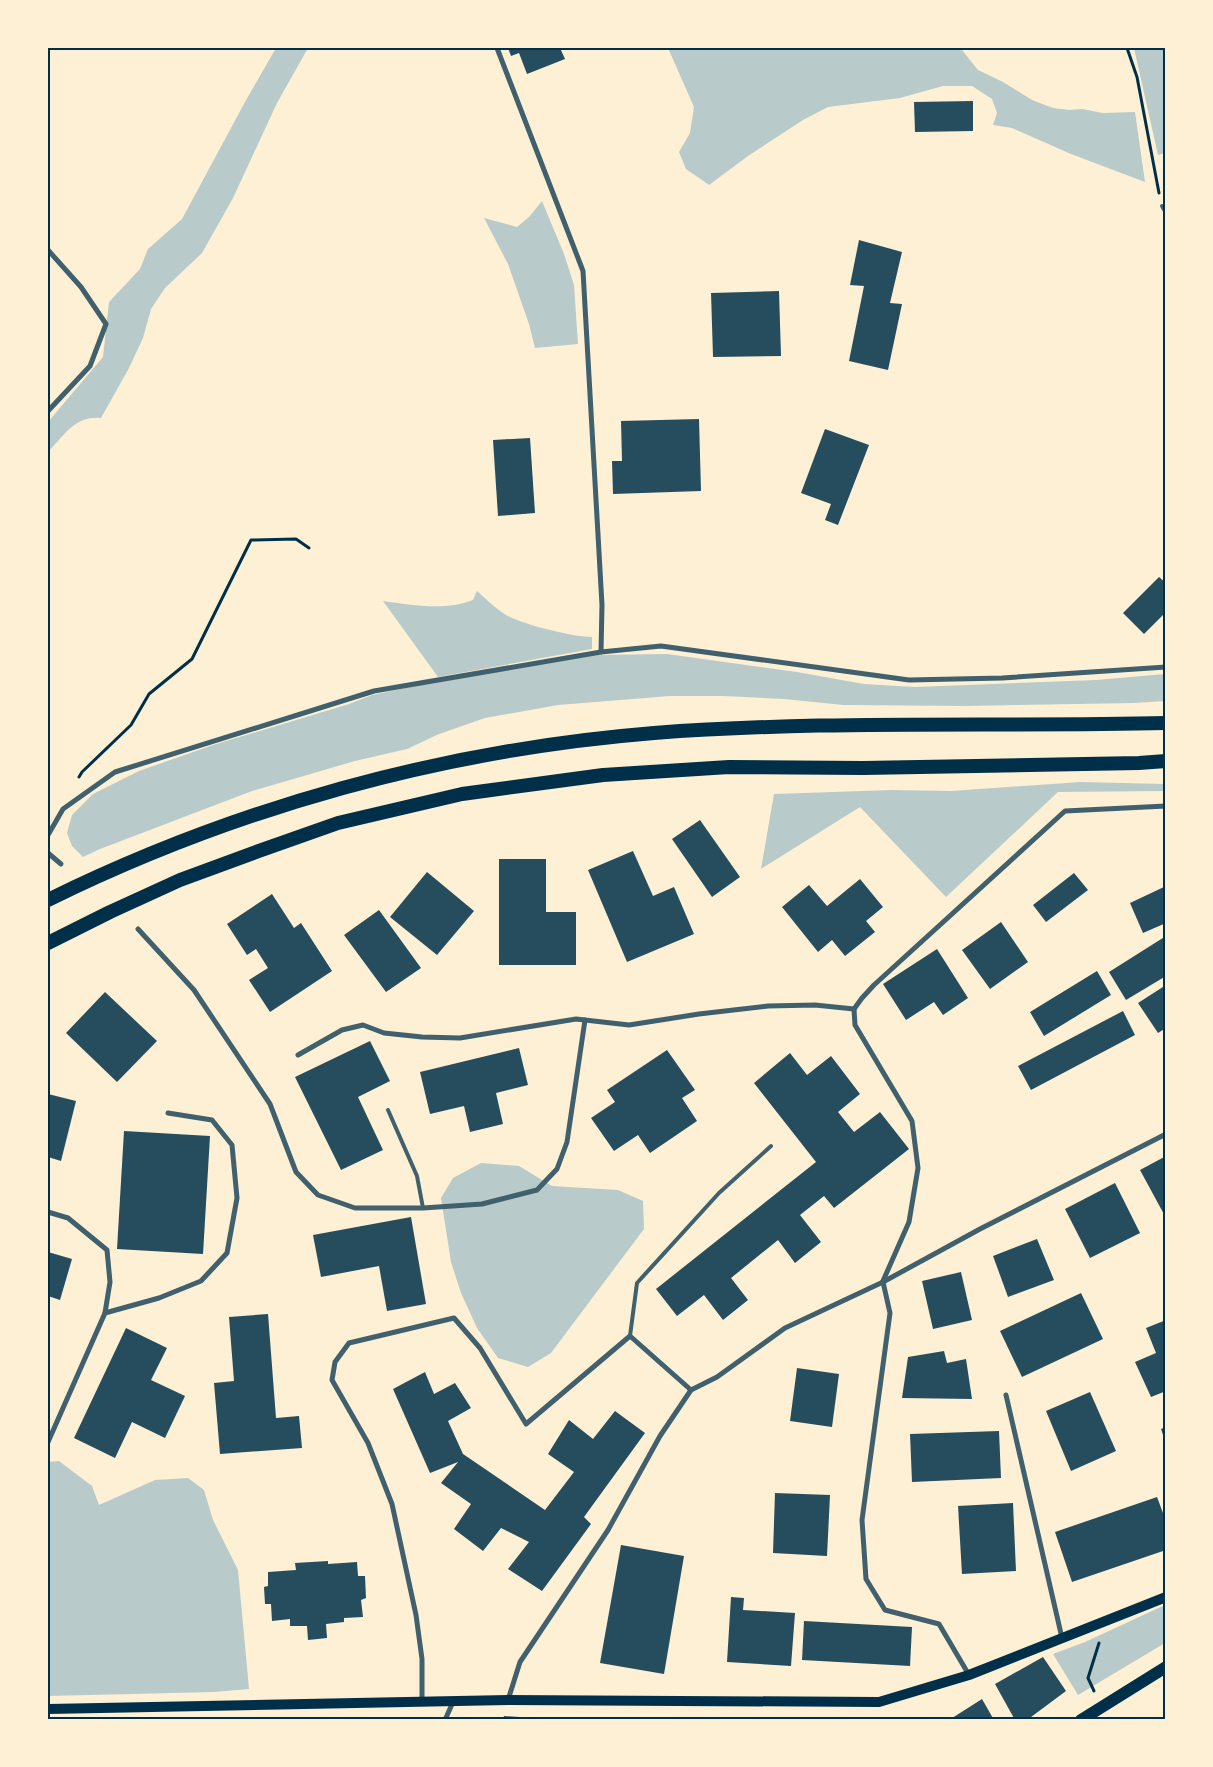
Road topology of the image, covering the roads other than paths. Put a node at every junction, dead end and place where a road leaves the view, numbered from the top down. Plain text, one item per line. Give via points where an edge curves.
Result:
1 (497, 48) edge
2 (1162, 206) road end
3 (1166, 213) edge
4 (48, 250) edge
5 (48, 411) edge
6 (600, 652) junction
7 (1166, 667) edge
8 (1166, 723) edge
9 (1166, 761) edge
10 (1166, 806) edge
11 (48, 835) edge
12 (48, 853) edge
13 (61, 864) dead end
14 (48, 900) edge
15 (138, 929) dead end
16 (48, 943) edge
17 (854, 1009) junction
18 (584, 1020) junction
19 (298, 1055) dead end
20 (388, 1110) dead end
21 (168, 1113) dead end
22 (1166, 1134) edge
23 (771, 1146) dead end
24 (423, 1208) junction
25 (48, 1212) edge
26 (883, 1282) junction
27 (105, 1313) junction
28 (630, 1336) junction
29 (691, 1390) junction
30 (1006, 1395) dead end
31 (48, 1442) edge
32 (1166, 1597) edge
33 (1062, 1638) junction
34 (1166, 1667) edge
35 (970, 1675) junction
36 (508, 1700) junction
37 (453, 1701) junction
38 (422, 1702) junction
39 (48, 1709) edge
40 (445, 1720) edge
41 (1081, 1720) edge

1 - 6 street via 583,271 602,605
2 - 3 lane
4 - 5 street via 82,287 106,324 90,366
6 - 7 street via 662,646 909,680 1002,678
6 - 11 street via 374,691 114,772 64,809
8 - 14 highway via 730,728 644,734 516,750 422,767 240,819 166,846
9 - 16 highway via 873,768 729,767 603,774 462,794 338,823 256,852 172,884
10 - 17 street via 1065,811 874,985
12 - 13 street
15 - 24 street via 200,998 270,1104 296,1172 318,1195 355,1208
17 - 18 street via 815,1005 768,1006 629,1025
17 - 26 street via 855,1025 912,1121 918,1168 909,1222
18 - 19 street via 460,1038 384,1033 362,1025 342,1030
18 - 24 street via 567,1142 557,1169 537,1190 482,1204
20 - 24 lane via 417,1176
21 - 27 street via 212,1120 232,1145 237,1198 227,1253 201,1281 159,1298
22 - 26 street
23 - 28 lane via 719,1193 637,1283
25 - 27 street via 68,1218 107,1250 110,1282
26 - 29 street via 785,1328 717,1377
26 - 35 street via 890,1313 862,1520 866,1579 884,1610 939,1624
27 - 31 street
28 - 29 street
28 - 38 street via 526,1424 480,1348 454,1318 349,1342 334,1362 332,1380 368,1443 392,1504 417,1624 422,1659
29 - 36 street via 660,1436 608,1530 520,1662
30 - 33 street
32 - 33 main road
33 - 35 main road
34 - 41 main road
35 - 36 main road via 880,1702
36 - 37 main road
37 - 38 main road
37 - 40 street
38 - 39 main road

